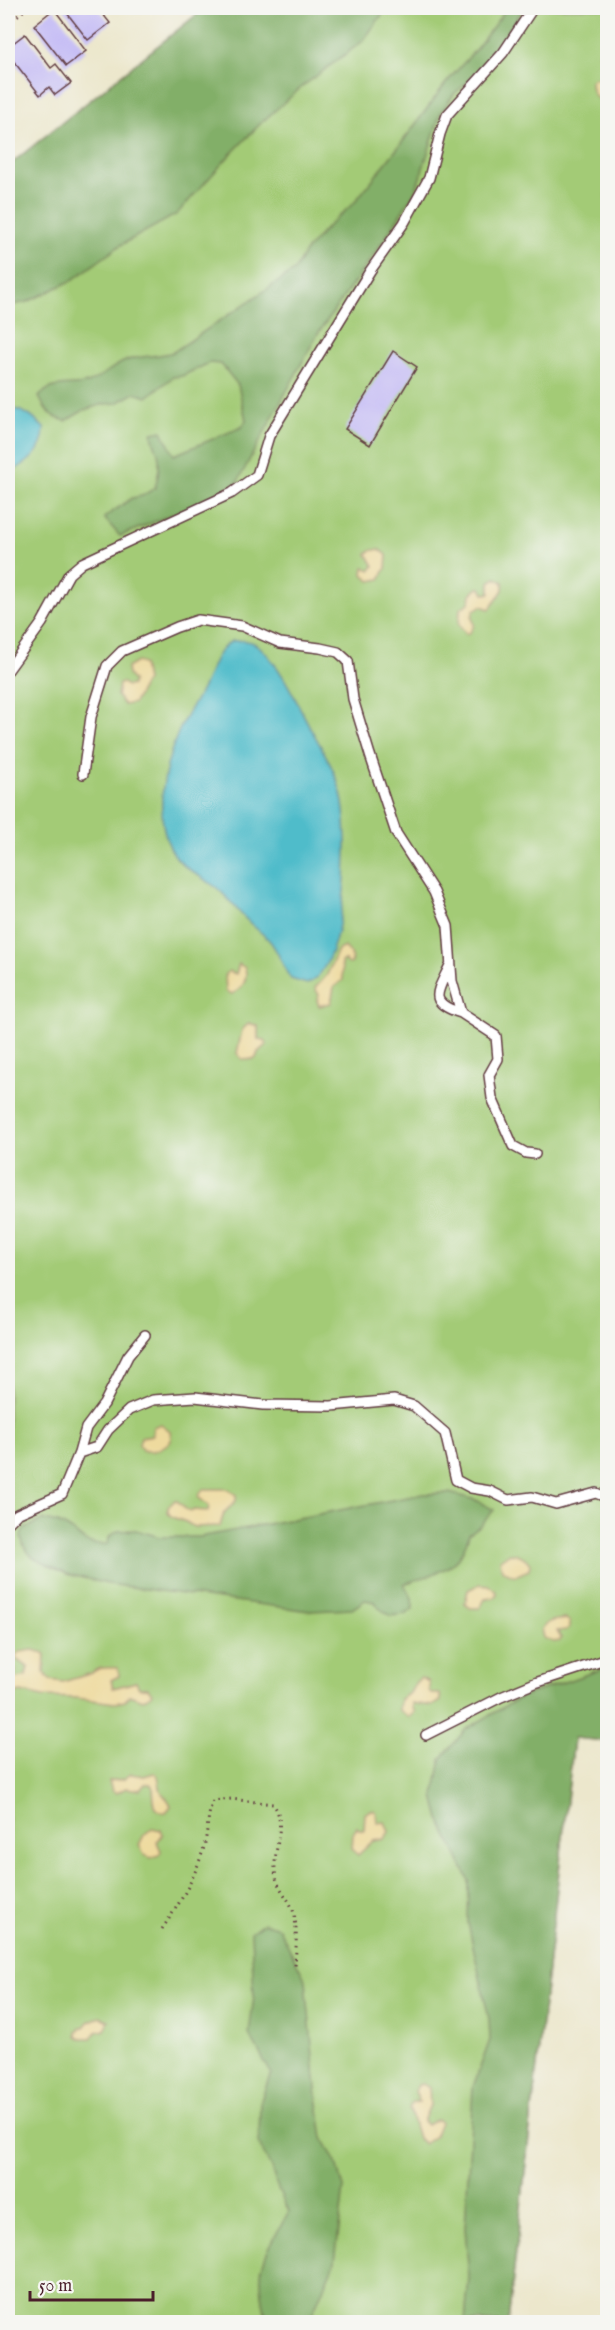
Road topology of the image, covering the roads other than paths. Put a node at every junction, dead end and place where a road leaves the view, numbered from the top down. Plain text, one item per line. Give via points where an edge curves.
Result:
1 (533, 8) edge
2 (8, 670) edge
3 (83, 774) dead end
4 (450, 963) junction
5 (461, 1013) junction
6 (535, 1154) dead end
7 (146, 1335) dead end
8 (79, 1453) junction
9 (608, 1498) edge
10 (8, 1522) edge
11 (608, 1659) edge
12 (426, 1736) dead end

1 - 2 lane via 502,53 447,115 429,178 270,436 256,475 206,507 82,563 69,574 42,623
3 - 4 lane via 91,717 107,666 122,651 198,620 242,626 280,644 338,652 348,661 360,722 396,833 434,892 448,926
4 - 5 lane
4 - 5 lane via 438,994 439,1002 444,1008
5 - 6 lane via 496,1036 498,1059 489,1075 492,1098 513,1146 526,1154
7 - 8 lane via 128,1356 104,1404 86,1428
8 - 9 lane via 96,1447 129,1410 153,1400 195,1397 263,1405 331,1406 394,1400 414,1406 445,1433 456,1480 471,1488 490,1491 508,1500 532,1497 556,1504 596,1492
8 - 10 lane via 62,1494
11 - 12 lane via 518,1690

